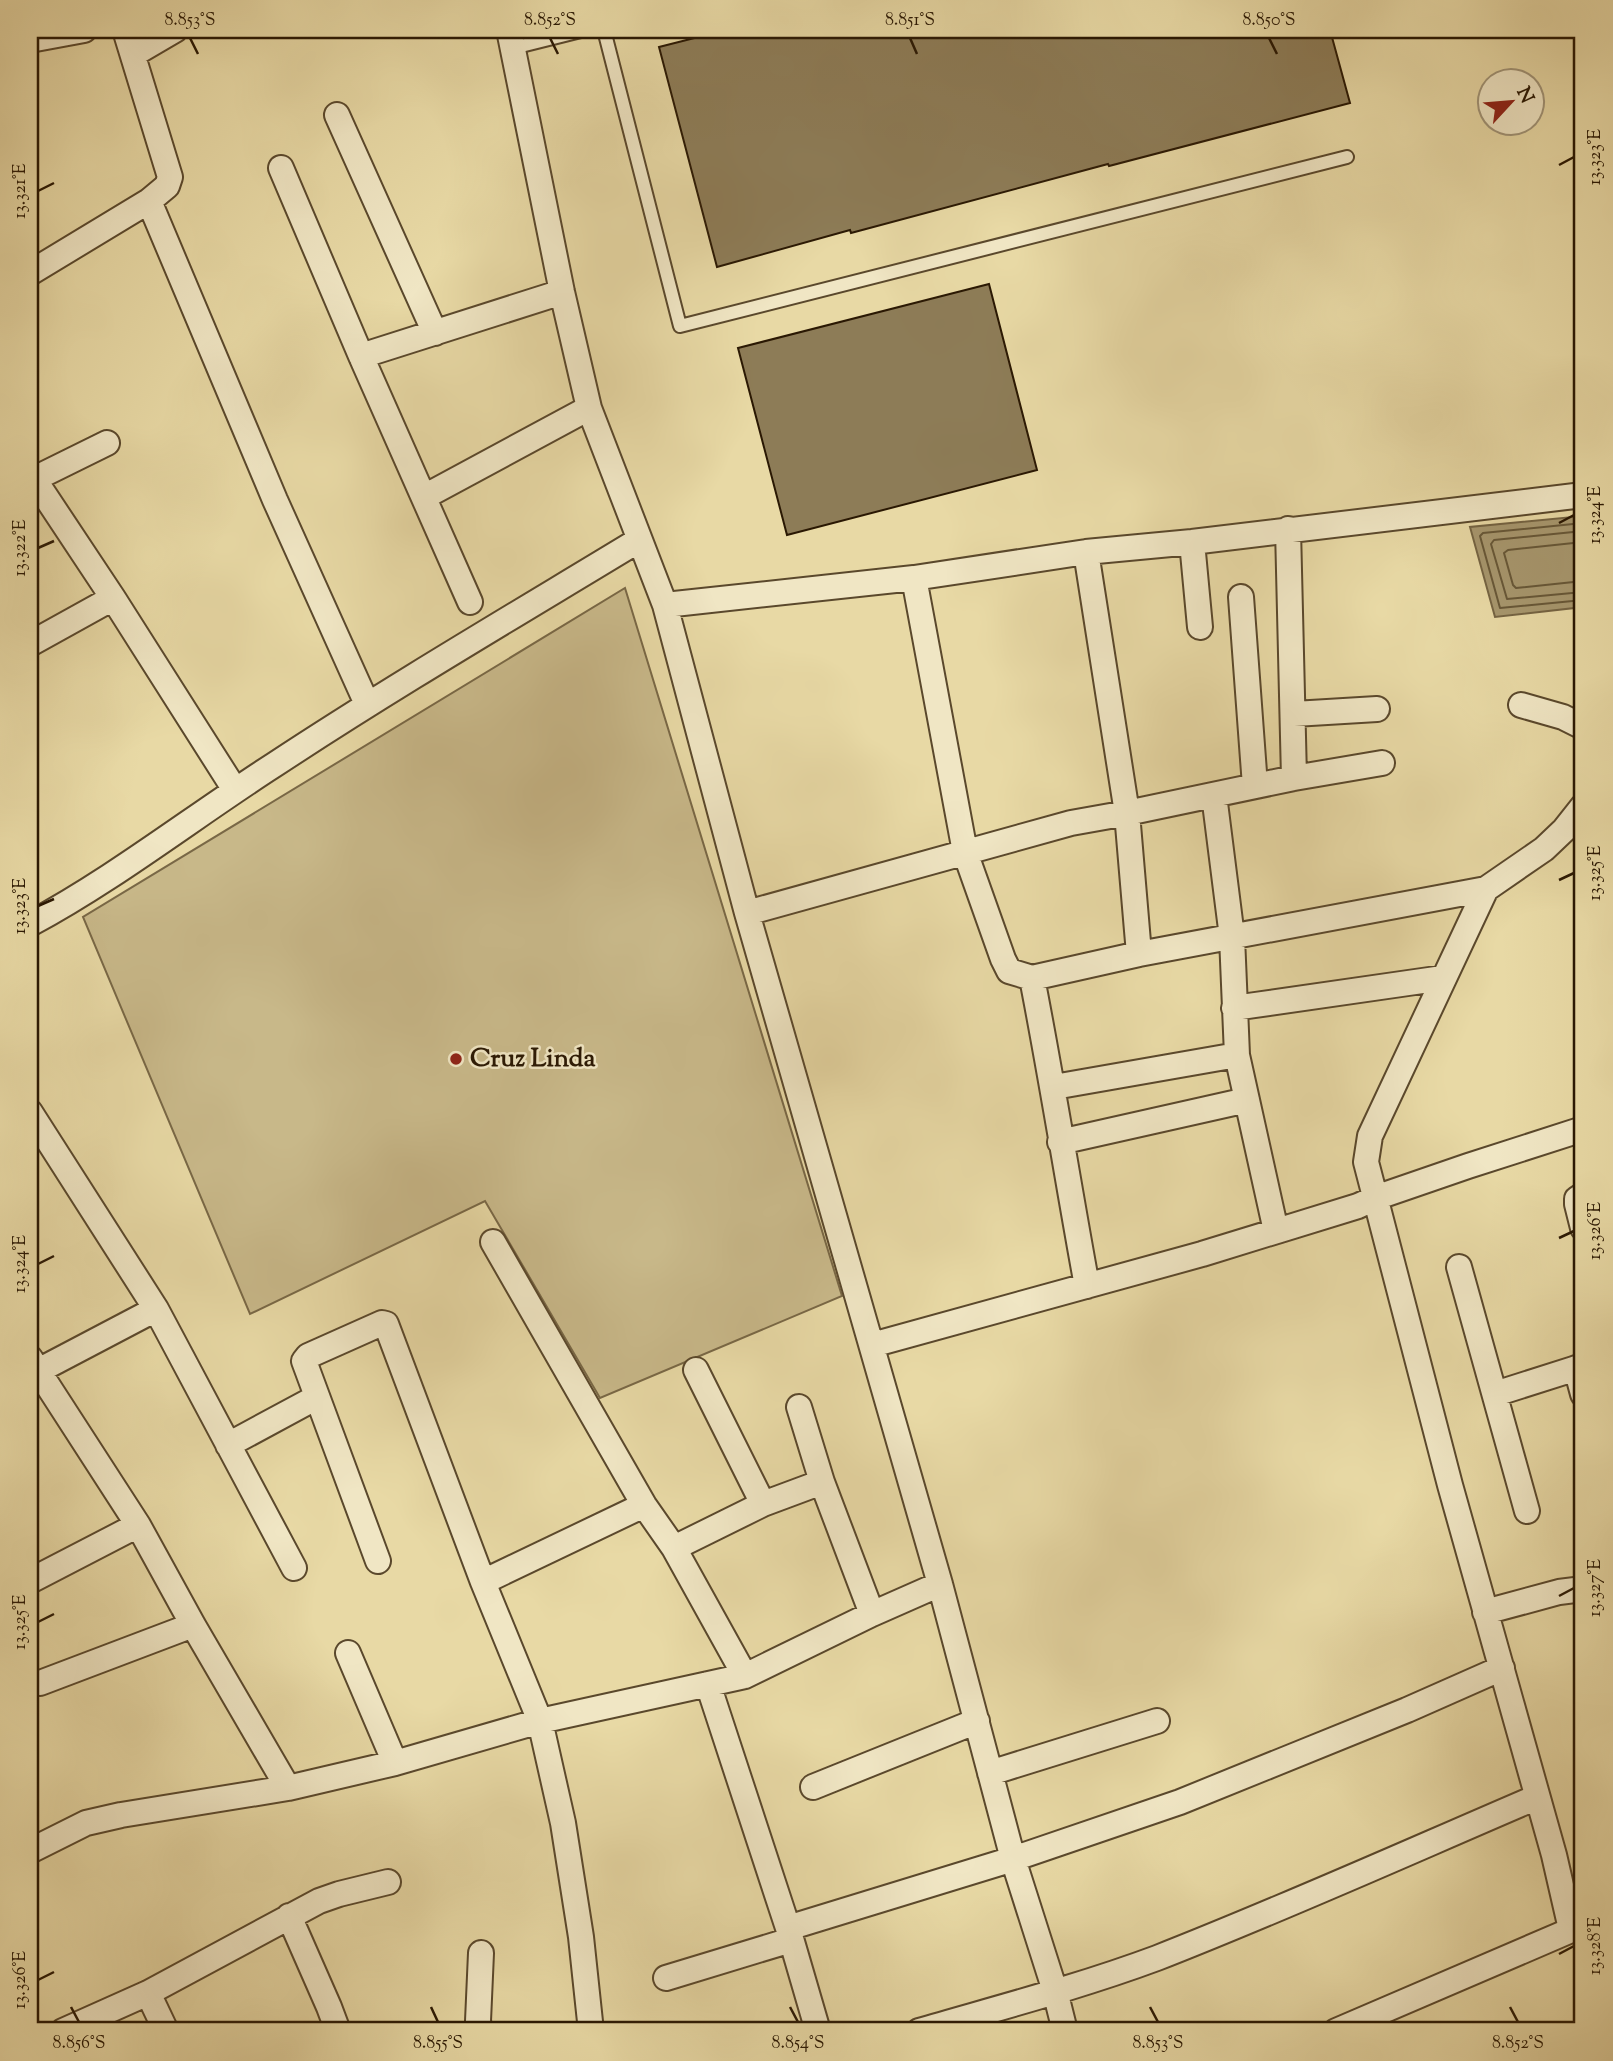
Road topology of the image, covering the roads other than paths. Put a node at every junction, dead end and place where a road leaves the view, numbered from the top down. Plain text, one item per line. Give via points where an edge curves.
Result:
1 (84, 30) edge
2 (125, 30) edge
3 (176, 30) edge
4 (585, 30) edge
5 (604, 30) edge
6 (511, 39) edge
7 (30, 40) edge
8 (134, 54) junction
9 (337, 115) dead end
10 (1347, 157) dead end
11 (281, 168) dead end
12 (149, 201) junction
13 (30, 273) edge
14 (562, 292) junction
15 (435, 332) junction
16 (361, 356) junction
17 (589, 408) junction
18 (107, 443) dead end
19 (31, 478) edge
20 (1583, 495) edge
21 (424, 497) junction
22 (1288, 529) junction
23 (639, 540) junction
24 (1192, 541) junction
25 (1086, 552) junction
26 (914, 578) junction
27 (1241, 597) dead end
28 (113, 598) junction
29 (470, 602) dead end
30 (665, 605) junction
31 (1200, 627) dead end
32 (30, 644) edge
33 (367, 704) junction
34 (1521, 705) dead end
35 (1377, 709) dead end
36 (1294, 715) junction
37 (1583, 727) edge
38 (1381, 763) dead end
39 (1294, 778) junction
40 (1255, 786) junction
41 (234, 790) junction
42 (1214, 795) junction
43 (1583, 806) edge
44 (1127, 813) junction
45 (965, 852) junction
46 (1486, 890) junction
47 (747, 913) junction
48 (30, 924) edge
49 (1232, 937) junction
50 (1139, 954) junction
51 (1032, 978) junction
52 (1443, 978) junction
53 (1234, 1008) junction
54 (1237, 1055) junction
55 (1054, 1087) junction
56 (1247, 1100) junction
57 (30, 1112) edge
58 (1583, 1129) edge
59 (1060, 1142) junction
60 (1583, 1195) edge
61 (1375, 1198) junction
62 (1583, 1228) edge
63 (1276, 1231) junction
64 (493, 1242) dead end
65 (1459, 1267) dead end
66 (1087, 1286) junction
67 (156, 1309) junction
68 (872, 1345) junction
69 (33, 1367) edge
70 (1579, 1367) edge
71 (696, 1370) dead end
72 (1494, 1394) junction
73 (1583, 1394) edge
74 (317, 1398) junction
75 (799, 1407) dead end
76 (228, 1445) junction
77 (822, 1482) junction
78 (644, 1504) junction
79 (763, 1504) junction
80 (1527, 1511) dead end
81 (138, 1525) junction
82 (674, 1548) junction
83 (378, 1560) dead end
84 (294, 1568) dead end
85 (30, 1581) edge
86 (483, 1582) junction
87 (940, 1584) junction
88 (1583, 1589) edge
89 (1485, 1612) junction
90 (872, 1614) junction
91 (193, 1625) junction
92 (348, 1653) dead end
93 (1502, 1668) junction
94 (745, 1676) junction
95 (40, 1683) dead end
96 (708, 1684) junction
97 (540, 1721) junction
98 (977, 1721) junction
99 (1157, 1721) dead end
100 (395, 1763) junction
101 (990, 1773) junction
102 (813, 1787) dead end
103 (288, 1788) junction
104 (1537, 1797) junction
105 (30, 1851) edge
106 (1013, 1859) junction
107 (388, 1882) dead end
108 (289, 1916) junction
109 (1577, 1927) edge
110 (790, 1934) junction
111 (481, 1954) dead end
112 (666, 1978) dead end
113 (1055, 1991) junction
114 (148, 1993) junction
115 (63, 2031) edge
116 (166, 2031) edge
117 (338, 2031) edge
118 (480, 2031) edge
119 (591, 2031) edge
120 (818, 2031) edge
121 (919, 2031) edge
122 (1065, 2031) edge
123 (1336, 2031) edge

1 - 7 street
2 - 8 street
3 - 8 street
4 - 6 lane
5 - 10 lane via 680,326
6 - 14 street
8 - 12 street via 170,177 167,186
9 - 15 street
11 - 16 street
12 - 13 street
12 - 33 street
14 - 15 street
14 - 17 street
15 - 16 street
16 - 21 street
17 - 21 street
17 - 23 street
18 - 19 street
19 - 28 street
20 - 22 street
21 - 29 street
22 - 24 street
22 - 36 street
23 - 30 street
23 - 33 street
24 - 25 street
24 - 31 street
25 - 26 street
25 - 44 street
26 - 30 street
26 - 45 street
27 - 40 street
28 - 32 street
28 - 41 street
30 - 47 street
33 - 41 street
34 - 37 street
35 - 36 street
36 - 39 street
38 - 39 street
39 - 40 street
40 - 42 street
41 - 48 street
42 - 44 street
42 - 49 street
43 - 46 street via 1544,849
44 - 45 street
44 - 50 street
45 - 47 street
45 - 51 street via 1009,971
46 - 49 street
46 - 52 street
47 - 68 street
49 - 50 street
49 - 53 street
50 - 51 street
51 - 55 street
52 - 53 street
52 - 61 street via 1370,1136 1366,1162
53 - 54 street
54 - 55 street
54 - 56 street
55 - 59 street
56 - 59 street
56 - 63 street
57 - 67 street
58 - 61 street
59 - 66 street
60 - 62 street via 1577,1205
61 - 63 street
61 - 89 street
63 - 66 street
64 - 78 street
65 - 72 street
66 - 68 street
67 - 69 street
67 - 76 street
68 - 87 street
69 - 81 street
70 - 72 street
70 - 73 street
71 - 79 street
72 - 80 street
74 - 76 street
74 - 83 street
74 - 86 street via 304,1360 386,1324
75 - 77 street
76 - 84 street
77 - 79 street
77 - 90 street
78 - 82 street
78 - 86 street
79 - 82 street
81 - 85 street
81 - 91 street
82 - 94 street
86 - 97 street
87 - 90 street
87 - 98 street
88 - 89 street
89 - 93 street
90 - 94 street
91 - 95 street
91 - 103 street
92 - 100 street
93 - 104 street
93 - 106 street via 1180,1802
94 - 96 street
96 - 97 street
96 - 110 street
97 - 100 street
97 - 119 street via 565,1835
98 - 101 street
98 - 102 street
99 - 101 street
100 - 103 street
101 - 106 street
103 - 105 street via 86,1823
104 - 109 street
104 - 113 street via 1154,1959
106 - 110 street
106 - 113 street
107 - 108 street via 329,1897
108 - 114 street
108 - 117 street
109 - 123 street
110 - 112 street
110 - 120 street
111 - 118 street
113 - 121 street
113 - 122 street
114 - 115 street
114 - 116 street

